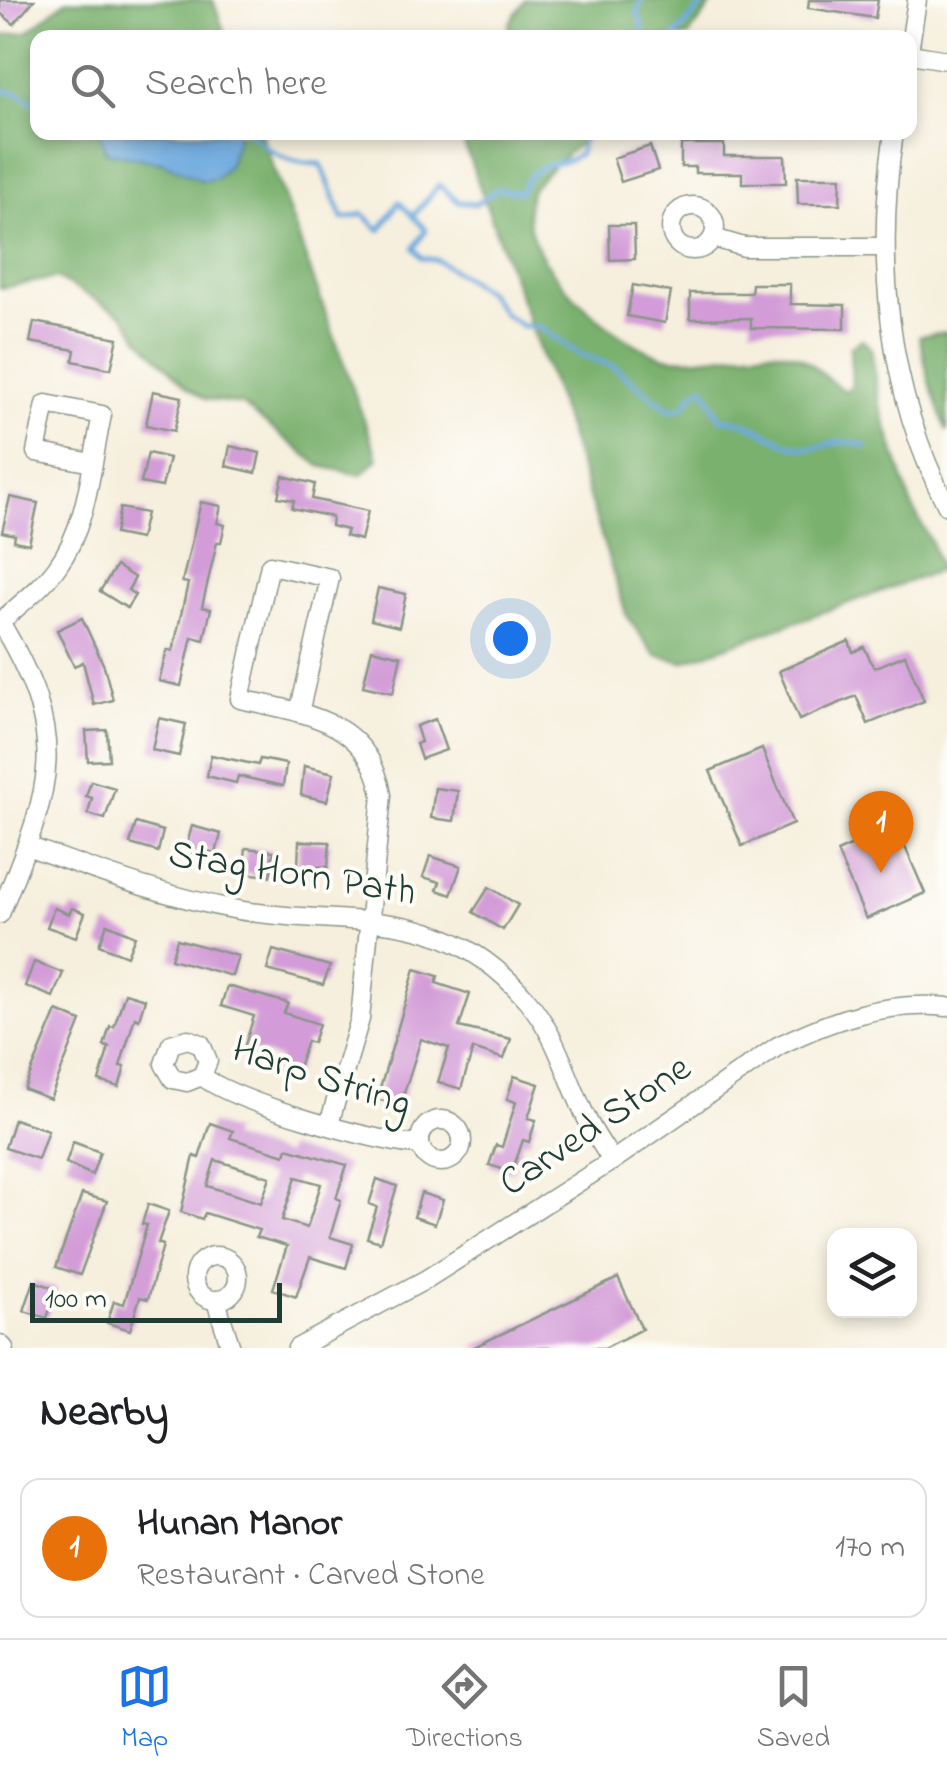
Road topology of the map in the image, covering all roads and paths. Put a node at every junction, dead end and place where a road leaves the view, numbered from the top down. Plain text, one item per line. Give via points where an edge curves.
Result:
1 (917, 0) edge
2 (912, 30) edge
3 (917, 55) edge
4 (947, 60) edge
5 (893, 140) edge
6 (714, 238) dead end
7 (885, 246) junction
8 (92, 464) dead end
9 (947, 506) edge
10 (0, 622) edge
11 (299, 712) junction
12 (27, 846) junction
13 (0, 914) edge
14 (372, 920) junction
15 (947, 1006) edge
16 (202, 1076) dead end
17 (329, 1124) junction
18 (420, 1145) dead end
19 (612, 1161) junction
20 (216, 1301) dead end
21 (230, 1348) edge
22 (297, 1348) edge

1 - 2 street
3 - 4 street
5 - 7 street
6 - 7 street via 744,247
7 - 9 street via 888,312 906,402
8 - 10 street via 80,520 59,565
10 - 12 street via 30,676 46,727 46,775
11 - 11 street via 240,699 270,565 330,578
11 - 14 street via 352,737 379,776
12 - 13 street
12 - 14 street, Stag Horn Path via 196,901 275,915
14 - 17 street via 360,1019
14 - 19 street, Stag Horn Path via 435,934 504,977 546,1028
15 - 19 street, Carved Stone via 881,1008 806,1032
16 - 17 street, Harp String via 226,1092
17 - 18 street, Harp String
19 - 22 street, Carved Stone via 426,1280
20 - 21 street

